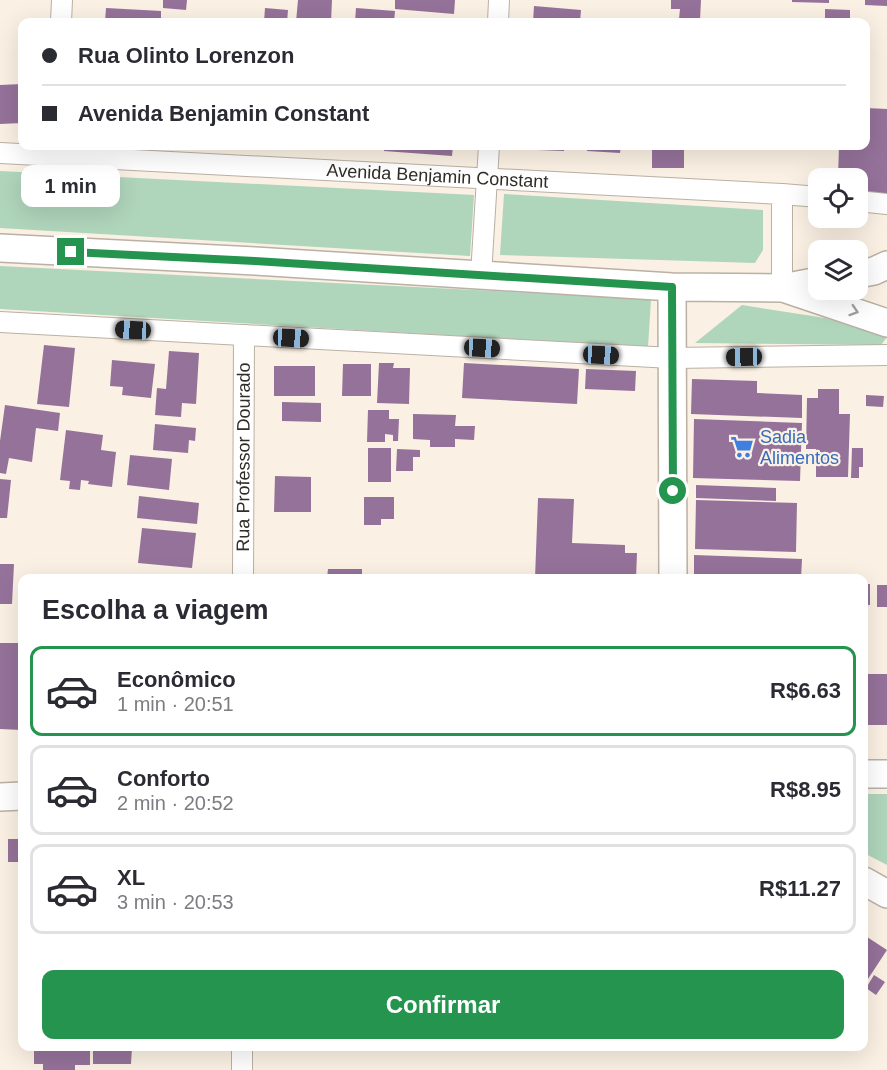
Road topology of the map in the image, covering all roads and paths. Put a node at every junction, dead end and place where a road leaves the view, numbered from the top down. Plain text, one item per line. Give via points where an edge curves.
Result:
1 (62, 0) edge
2 (499, 0) edge
3 (61, 18) edge
4 (498, 18) edge
5 (489, 150) edge
6 (53, 151) edge
7 (0, 153) edge
8 (487, 179) junction
9 (782, 194) junction
10 (808, 196) edge
11 (868, 202) edge
12 (887, 204) edge
13 (0, 248) edge
14 (887, 265) edge
15 (868, 272) edge
16 (481, 275) junction
17 (808, 283) edge
18 (672, 287) junction
19 (782, 288) junction
20 (0, 322) edge
21 (887, 323) edge
22 (244, 336) junction
23 (887, 355) edge
24 (672, 358) junction
25 (243, 574) edge
26 (673, 574) edge
27 (868, 774) edge
28 (887, 774) edge
29 (18, 796) edge
30 (0, 797) edge
31 (868, 883) edge
32 (887, 894) edge
33 (242, 1051) edge
34 (242, 1070) edge

1 - 3 street
2 - 4 street
5 - 8 street
6 - 7 street, Avenida Benjamin Constant
6 - 8 street, Avenida Benjamin Constant
8 - 9 street, Avenida Benjamin Constant
8 - 16 street
9 - 10 street, Avenida Benjamin Constant
9 - 19 street
11 - 12 street
13 - 16 main road
14 - 15 main road
16 - 18 main road
17 - 19 main road
18 - 19 main road
18 - 24 main road
19 -> 21 main road
20 - 22 street
22 - 24 street
22 - 25 street, Rua Professor Dourado
23 - 24 street
24 - 26 main road
27 - 28 main road
29 - 30 main road
31 - 32 main road
33 - 34 street

